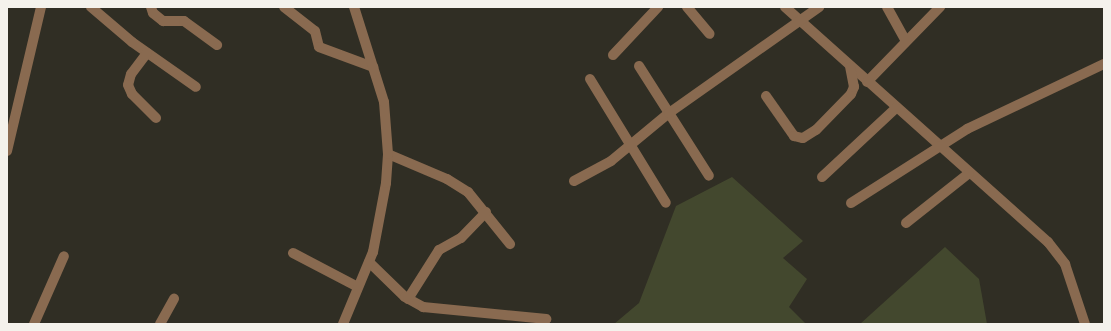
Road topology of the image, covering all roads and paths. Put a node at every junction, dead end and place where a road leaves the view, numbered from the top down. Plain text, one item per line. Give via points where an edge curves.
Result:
1 (41, 7) edge
2 (91, 7) edge
3 (151, 7) edge
4 (284, 7) edge
5 (354, 7) edge
6 (658, 7) edge
7 (687, 7) edge
8 (785, 7) edge
9 (819, 7) edge
10 (887, 7) edge
11 (940, 7) edge
12 (800, 21) junction
13 (710, 34) dead end
14 (906, 41) junction
15 (217, 45) dead end
16 (147, 53) junction
17 (613, 55) dead end
18 (1104, 64) edge
19 (639, 66) dead end
20 (849, 66) junction
21 (373, 67) junction
22 (590, 79) dead end
23 (867, 82) junction
24 (196, 87) dead end
25 (766, 96) dead end
26 (896, 108) junction
27 (669, 113) junction
28 (156, 118) dead end
29 (629, 143) junction
30 (940, 146) junction
31 (7, 150) edge
32 (388, 154) junction
33 (969, 173) junction
34 (709, 176) dead end
35 (822, 177) dead end
36 (574, 181) dead end
37 (851, 203) dead end
38 (666, 204) dead end
39 (486, 212) junction
40 (906, 223) dead end
41 (510, 244) dead end
42 (293, 253) dead end
43 (64, 256) dead end
44 (369, 262) junction
45 (358, 287) junction
46 (174, 299) dead end
47 (408, 299) junction
48 (546, 319) dead end
49 (34, 324) edge
50 (160, 324) edge
51 (343, 324) edge
52 (1085, 324) edge

1 - 31 street
2 - 16 street
3 - 15 street via 153,13 163,21 184,22
4 - 21 street via 315,31 318,47
5 - 21 street
6 - 17 street
7 - 13 street
8 - 12 street
9 - 12 street
10 - 14 street
11 - 14 street
12 - 20 street
12 - 27 street
14 - 23 street
16 - 24 street
16 - 28 street via 131,74 128,85 132,94
18 - 30 street via 1011,110 994,114
19 - 27 street
20 - 23 street
20 - 25 street via 854,78 851,94 816,130 802,138 794,136
21 - 32 street via 384,102
22 - 29 street
23 - 26 street
26 - 30 street
26 - 35 street
27 - 29 street
27 - 34 street
29 - 36 street via 610,162
29 - 38 street
30 - 33 street
30 - 37 street
32 - 39 street via 447,179 468,192
32 - 44 street via 381,216
33 - 40 street
33 - 52 street via 1057,252 1065,264
39 - 41 street
39 - 47 street via 461,238 439,250
42 - 45 street
43 - 49 street
44 - 45 street
44 - 47 street
45 - 51 street
46 - 50 street
47 - 48 street via 436,309

